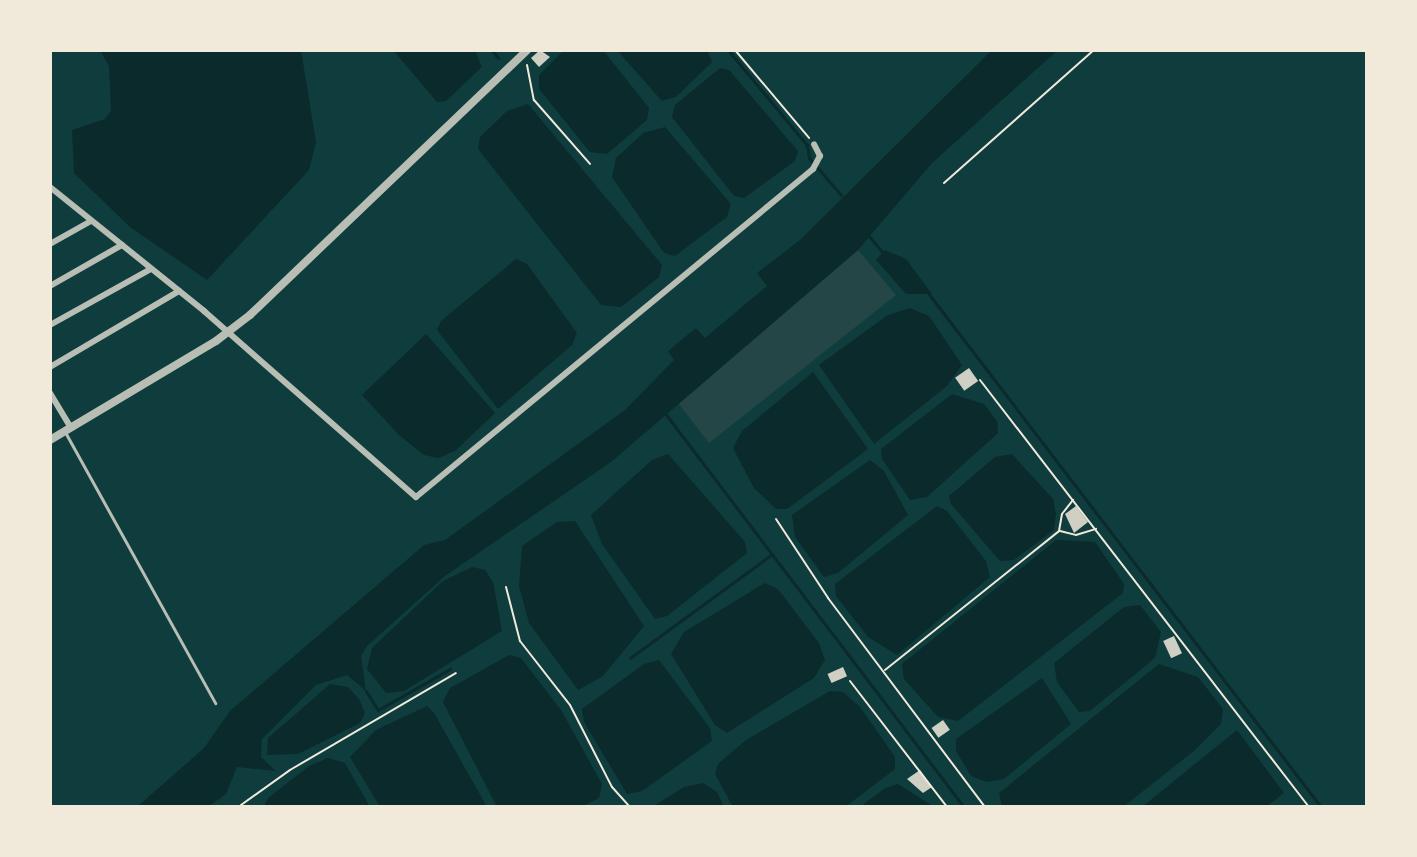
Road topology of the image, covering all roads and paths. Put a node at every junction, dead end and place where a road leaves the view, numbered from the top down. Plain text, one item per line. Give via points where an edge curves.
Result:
1 (735, 50) edge
2 (1094, 50) edge
3 (526, 51) edge
4 (814, 144) joint
5 (590, 164) dead end
6 (944, 183) dead end
7 (51, 190) edge
8 (91, 221) junction
9 (50, 244) edge
10 (122, 245) junction
11 (151, 269) junction
12 (50, 286) edge
13 (179, 291) junction
14 (50, 325) edge
15 (227, 333) junction
16 (50, 367) edge
17 (980, 380) dead end
18 (50, 393) edge
19 (68, 430) junction
20 (50, 440) edge
21 (1074, 499) junction
22 (776, 519) dead end
23 (1097, 529) junction
24 (1059, 531) junction
25 (506, 587) dead end
26 (884, 670) junction
27 (456, 673) dead end
28 (850, 681) dead end
29 (215, 703) dead end
30 (242, 806) edge
31 (218, 807) edge
32 (630, 807) edge
33 (947, 807) edge
34 (985, 807) edge
35 (1309, 807) edge

1 - 4 path
2 - 6 path
3 - 5 path via 534,100
3 - 15 street
4 - 15 street via 820,156 813,169 416,497
7 - 8 street
8 - 9 street
8 - 10 street
10 - 11 street
10 - 12 street
11 - 13 street
11 - 14 street
13 - 15 street
13 - 16 street
15 - 19 street
17 - 21 path
18 - 19 street
19 - 20 street
19 - 29 lane
21 - 23 path
21 - 24 path via 1062,514
22 - 26 path
23 - 24 path via 1076,535
23 - 35 path
24 - 26 path
25 - 32 path via 520,641 570,705 612,787
26 - 34 path
27 - 30 path via 290,770
28 - 33 path
30 - 31 path

